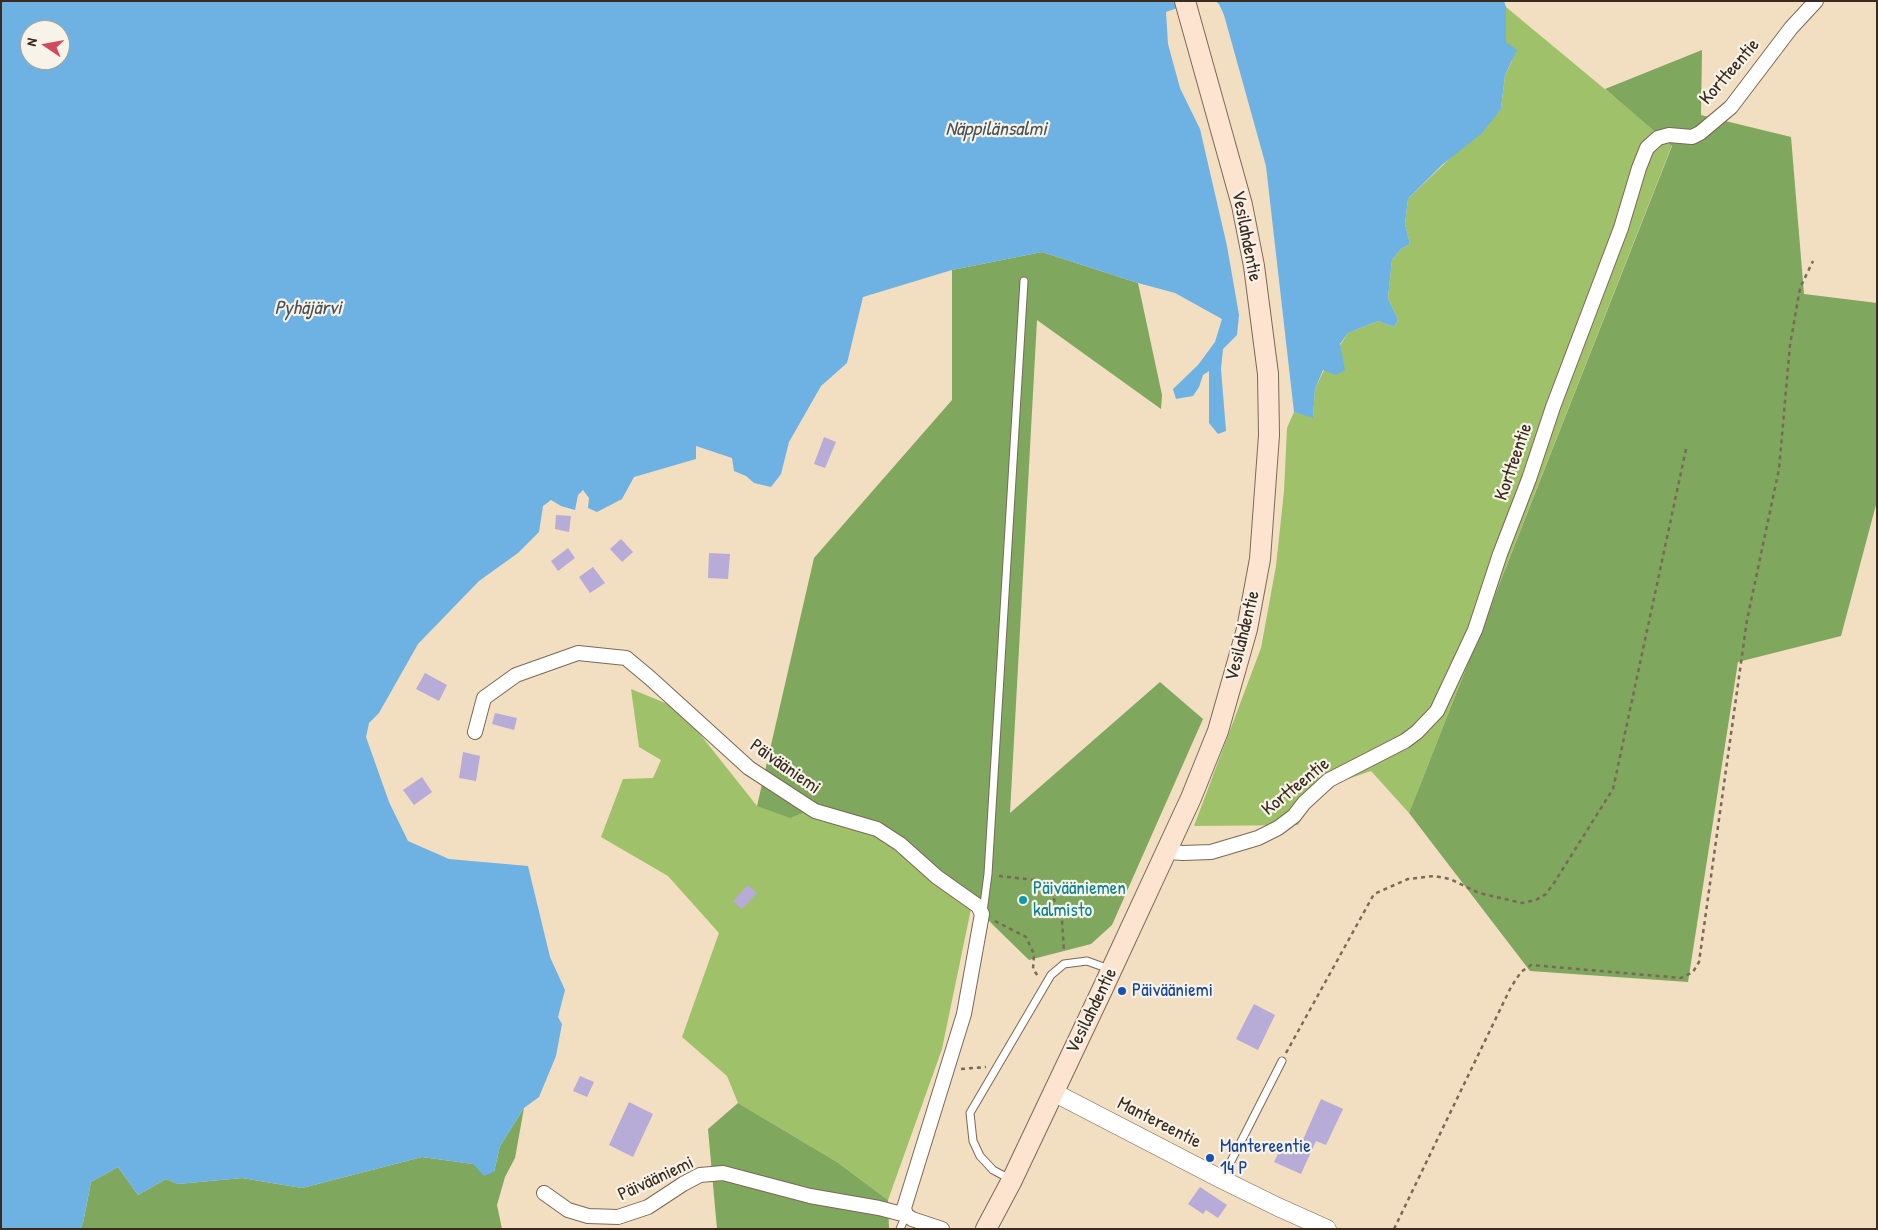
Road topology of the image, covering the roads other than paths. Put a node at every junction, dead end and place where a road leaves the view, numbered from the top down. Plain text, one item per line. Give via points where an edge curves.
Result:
1 (1185, 1) edge
2 (1816, 1) edge
3 (1024, 281) dead end
4 (474, 732) dead end
5 (1168, 852) junction
6 (982, 914) junction
7 (1112, 970) junction
8 (1282, 1061) road end
9 (1053, 1092) junction
10 (1222, 1179) junction
11 (1012, 1180) junction
12 (544, 1193) dead end
13 (906, 1215) junction
14 (900, 1229) edge
15 (942, 1229) edge
16 (986, 1229) edge
17 (1327, 1229) edge

1 - 5 main road, Vesilahdentie via 1242,205 1254,266 1268,374 1269,434 1260,559 1247,629 1218,730
2 - 5 street, Kortteentie via 1791,28 1731,107 1692,137 1669,135 1658,138 1648,148 1475,630 1437,711 1405,741 1329,780 1278,828 1258,838 1211,852
3 - 6 lane via 988,874
4 - 6 street, Päivääniemi via 484,698 516,675 578,653 626,658 748,768 815,811 877,829 978,906
5 - 7 main road, Vesilahdentie
6 - 13 street via 964,1014 904,1208
7 - 9 main road, Vesilahdentie
7 - 11 lane via 1087,962 1064,964 1051,975 970,1114 973,1141 980,1156 993,1170
8 - 10 lane
9 - 10 street, Mantereentie
9 - 11 main road, Vesilahdentie
10 - 17 street, Mantereentie
11 - 16 main road, Vesilahdentie
12 - 13 street, Päivääniemi via 568,1210 588,1216 618,1218 648,1207 700,1175 723,1173 810,1196
13 - 14 lane
13 - 15 street, Päivääniemi

